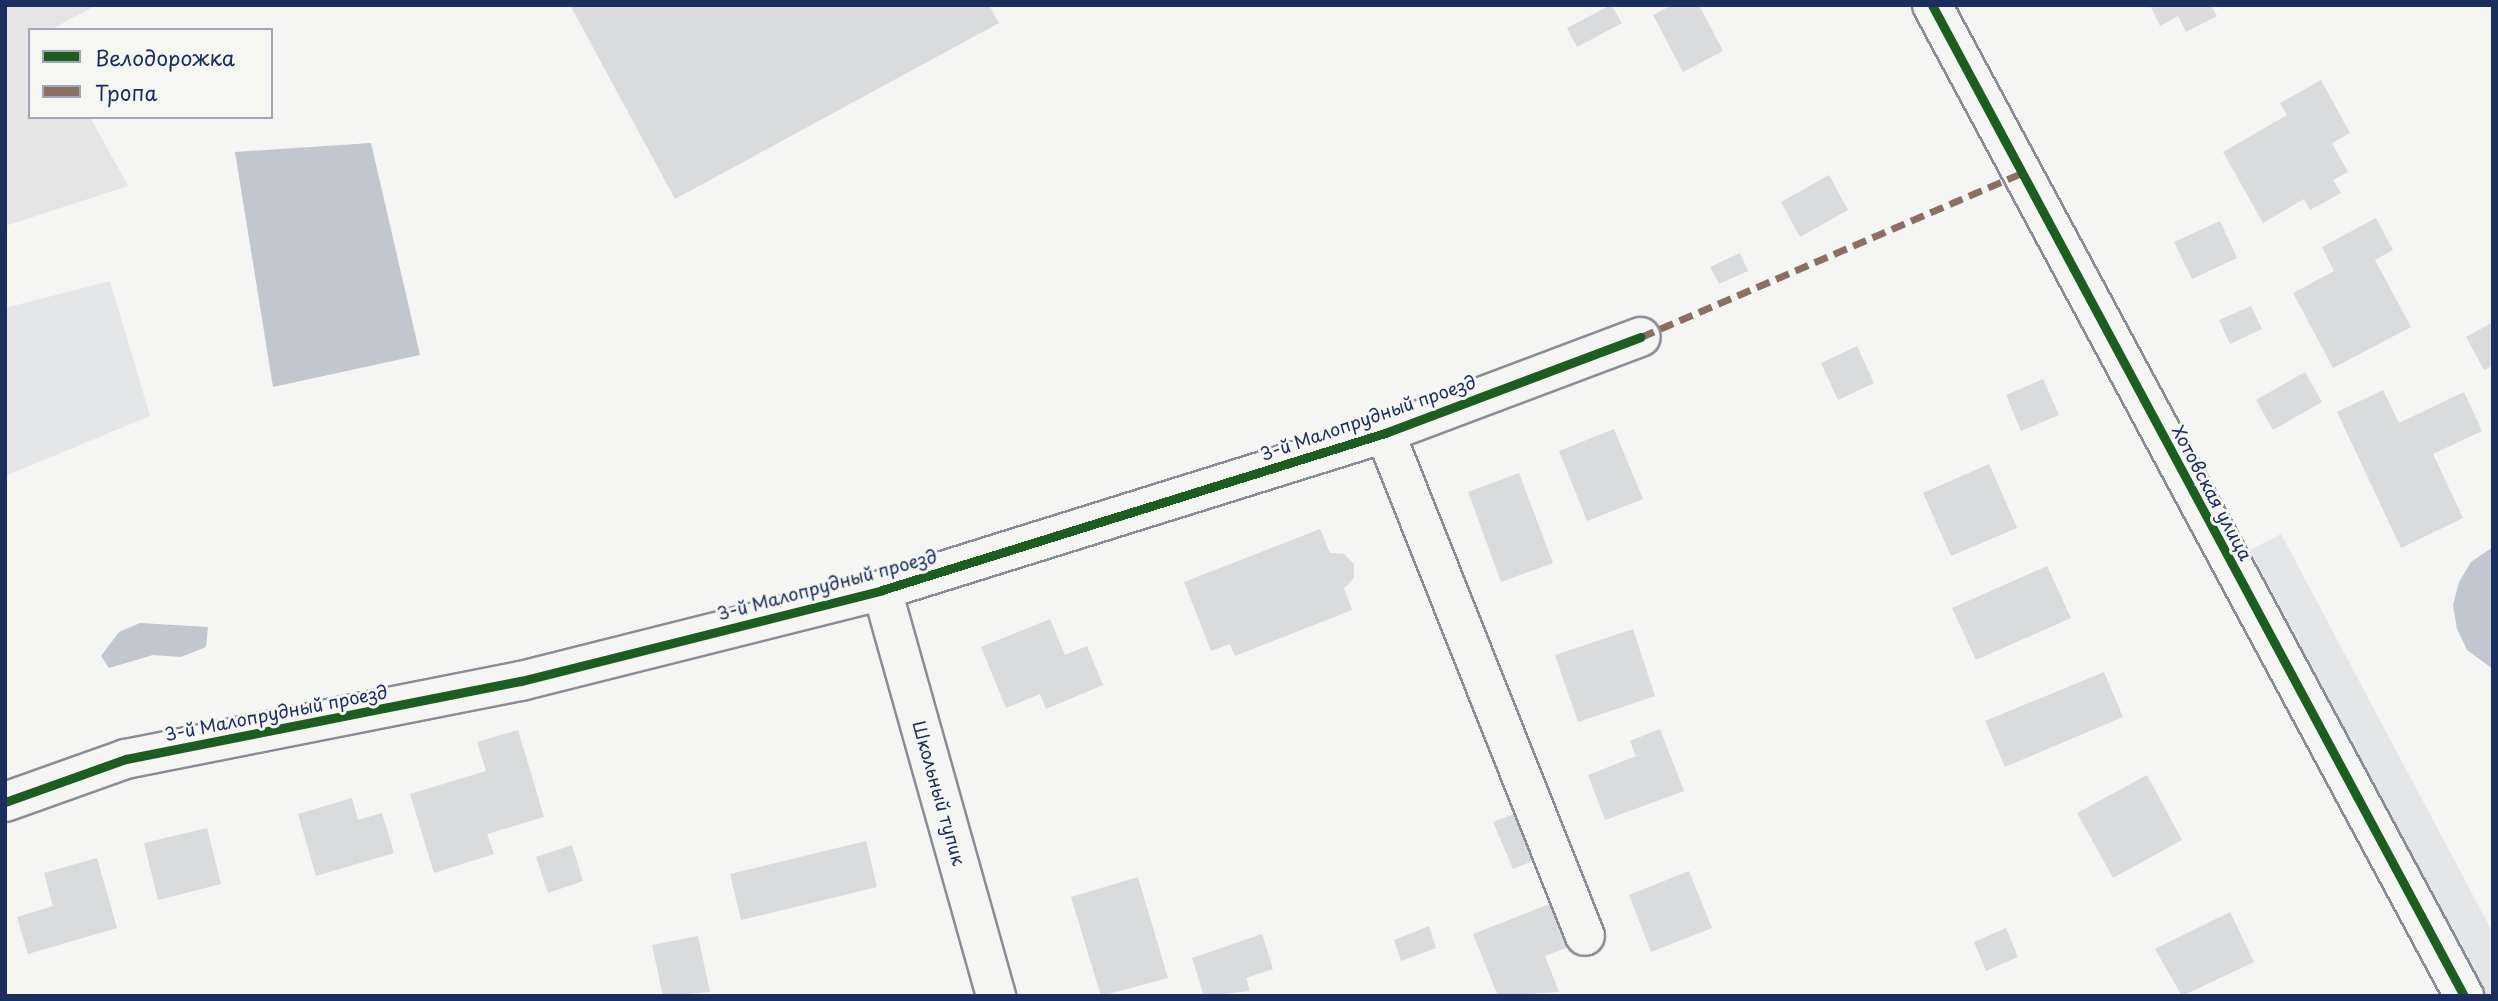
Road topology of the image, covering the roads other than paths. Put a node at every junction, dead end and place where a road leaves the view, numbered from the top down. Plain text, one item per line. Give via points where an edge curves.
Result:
1 (1932, 5) edge
2 (1641, 337) dead end
3 (1385, 433) junction
4 (882, 590) junction
5 (5, 802) edge
6 (1584, 936) dead end
7 (996, 996) edge
8 (2464, 996) edge

1 - 8 street, Хотовская улица
2 - 3 street, 3-й Малопрудный проезд
3 - 4 street, 3-й Малопрудный проезд
3 - 6 street
4 - 5 street, 3-й Малопрудный проезд via 521,681 126,759
4 - 7 street, Школьный тупик

